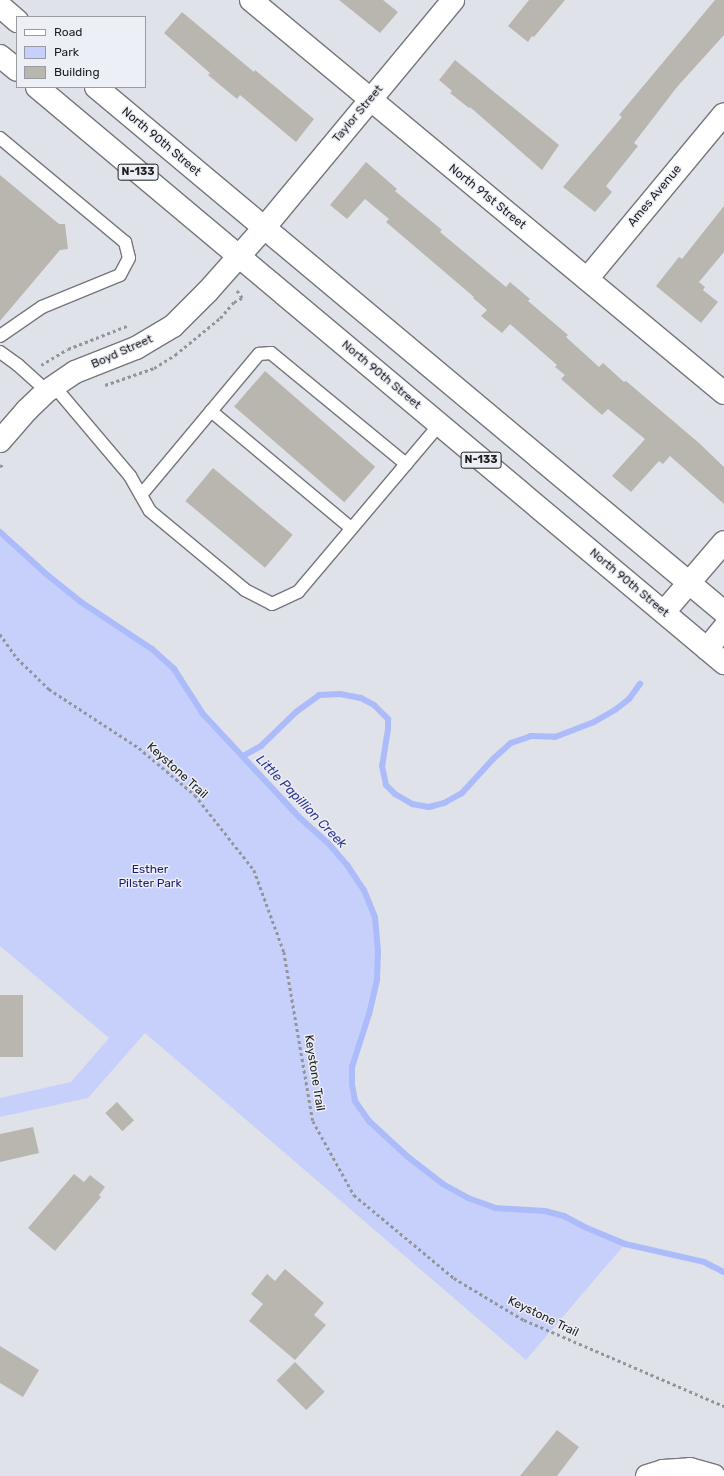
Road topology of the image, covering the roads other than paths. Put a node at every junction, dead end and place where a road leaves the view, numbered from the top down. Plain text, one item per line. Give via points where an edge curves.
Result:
1 (251, 0) edge
2 (453, 0) edge
3 (0, 6) edge
4 (16, 20) edge
5 (0, 56) edge
6 (16, 69) edge
7 (39, 88) edge
8 (97, 88) edge
9 (370, 100) junction
10 (724, 114) edge
11 (0, 138) edge
12 (264, 228) junction
13 (239, 256) junction
14 (587, 279) junction
15 (0, 336) edge
16 (0, 352) edge
17 (50, 389) junction
18 (724, 393) edge
19 (212, 411) junction
20 (439, 425) junction
21 (1, 440) edge
22 (406, 464) junction
23 (141, 495) junction
24 (351, 528) junction
25 (724, 542) edge
26 (690, 582) junction
27 (664, 612) junction
28 (724, 612) edge
29 (724, 628) edge
30 (707, 649) junction
31 (724, 663) edge
32 (647, 1476) edge
33 (714, 1476) edge

1 - 9 main road, North 91st Street
2 - 9 main road, Taylor Street
3 - 4 main road
5 - 6 main road
7 - 13 main road, North 90th Street / N-133
8 - 12 main road, North 90th Street / N-133
9 - 12 main road, Taylor Street
9 - 14 main road, North 91st Street
10 - 14 main road, Ames Avenue
11 - 15 lane via 125,242 129,258 120,275 42,307
12 - 13 main road, Taylor Street
12 - 26 main road, North 90th Street / N-133
13 - 17 main road, Boyd Street via 191,310 173,326 136,348 75,372
13 - 20 main road, North 90th Street / N-133
14 - 18 main road, North 91st Street
16 - 17 lane
17 - 21 main road, Boyd Street via 27,410
17 - 23 lane via 130,476
19 - 22 lane via 259,354 272,353
19 - 23 lane
19 - 24 lane
20 - 22 lane
20 - 27 main road, North 90th Street / N-133
22 - 24 lane
23 - 24 lane via 150,511 239,585 272,604 298,592
25 - 26 main road
26 - 27 main road
26 - 28 main road, North 90th Street / N-133
27 - 30 main road, North 90th Street / N-133
29 - 30 main road
30 - 31 main road, North 90th Street / N-133
32 - 33 main road via 690,1469

